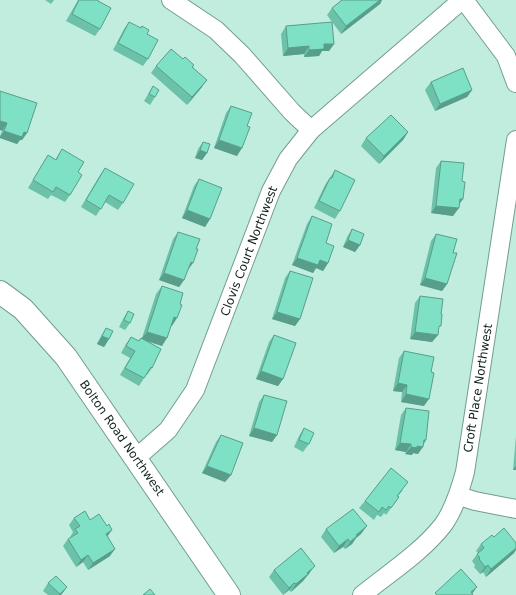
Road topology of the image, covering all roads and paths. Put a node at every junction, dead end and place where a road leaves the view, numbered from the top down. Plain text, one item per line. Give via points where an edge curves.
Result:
1 (170, 0) edge
2 (463, 0) edge
3 (516, 83) edge
4 (311, 130) junction
5 (516, 140) edge
6 (0, 292) edge
7 (136, 458) junction
8 (459, 496) junction
9 (516, 509) edge
10 (230, 595) edge
11 (362, 595) edge

1 - 4 street via 216,30
2 - 3 street via 506,56
2 - 4 street, Clovis Court Northwest
4 - 7 street, Clovis Court Northwest via 288,159 271,191 195,390 168,430
5 - 8 street, Croft Place Northwest via 465,472
6 - 7 street, Bolton Road Northwest via 23,309 66,357
7 - 10 street, Bolton Road Northwest
8 - 9 street via 474,502
8 - 11 street, Croft Place Northwest via 443,524 426,544

